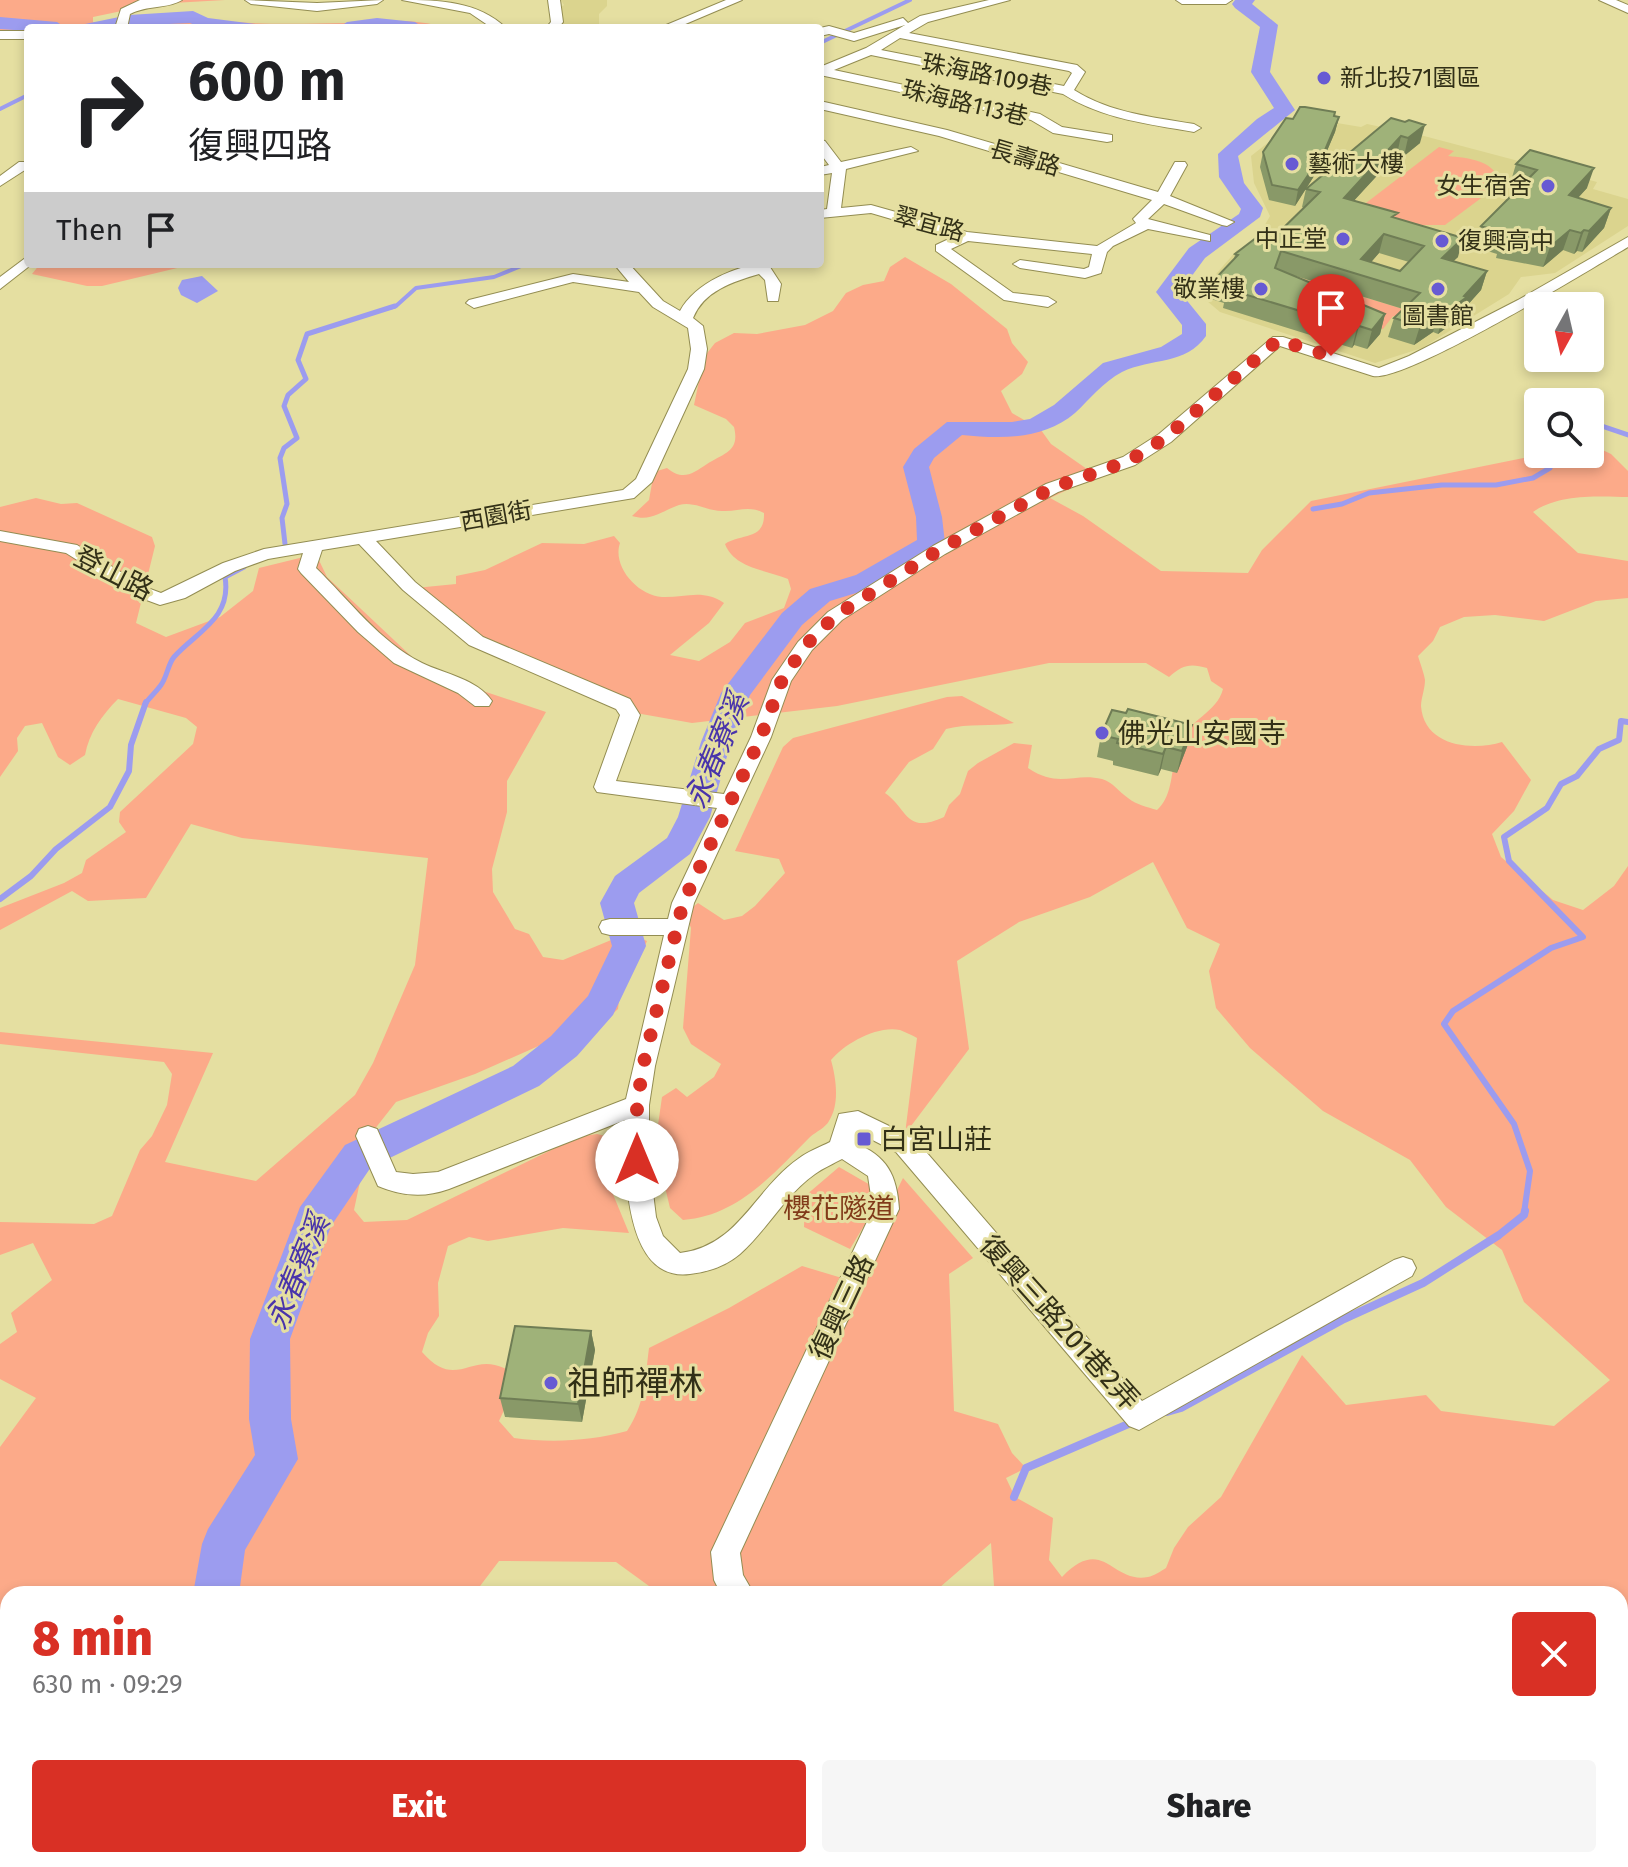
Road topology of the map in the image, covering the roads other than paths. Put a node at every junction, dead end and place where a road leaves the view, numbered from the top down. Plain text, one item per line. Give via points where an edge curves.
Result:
1 (176, 0) edge
2 (251, 0) edge
3 (377, 0) edge
4 (408, 0) edge
5 (554, 0) edge
6 (736, 0) edge
7 (1004, 0) edge
8 (1182, 0) edge
9 (1226, 0) edge
10 (1605, 0) edge
11 (1628, 9) edge
12 (924, 19) junction
13 (122, 23) edge
14 (494, 24) edge
15 (555, 24) edge
16 (675, 24) edge
17 (701, 24) edge
18 (824, 32) edge
19 (896, 34) junction
20 (0, 35) edge
21 (24, 35) edge
22 (870, 51) junction
23 (824, 70) edge
24 (824, 72) edge
25 (1067, 91) junction
26 (824, 106) edge
27 (854, 114) junction
28 (1129, 116) junction
29 (831, 121) dead end
30 (1194, 128) dead end
31 (1107, 138) junction
32 (824, 149) edge
33 (911, 151) dead end
34 (1090, 155) dead end
35 (1180, 165) dead end
36 (24, 167) edge
37 (839, 169) junction
38 (824, 171) edge
39 (0, 182) edge
40 (1162, 198) junction
41 (827, 213) edge
42 (1227, 222) dead end
43 (1146, 224) junction
44 (966, 236) junction
45 (1205, 238) dead end
46 (1628, 241) edge
47 (1100, 251) junction
48 (24, 264) edge
49 (1020, 264) dead end
50 (624, 268) edge
51 (755, 268) edge
52 (762, 268) edge
53 (0, 285) edge
54 (642, 288) junction
55 (773, 298) dead end
56 (1048, 302) dead end
57 (474, 303) dead end
58 (685, 318) junction
59 (0, 536) edge
60 (364, 539) junction
61 (315, 544) junction
62 (482, 701) dead end
63 (731, 802) junction
64 (610, 927) dead end
65 (675, 927) junction
66 (637, 1105) junction
67 (368, 1136) dead end
68 (841, 1148) junction
69 (1403, 1268) dead end
70 (733, 1586) edge

1 - 13 street via 142,3 125,12
2 - 3 street via 317,7
4 - 14 street via 473,10
5 - 15 street
6 - 16 street
6 - 17 street via 742,3
7 - 12 street
8 - 9 street
10 - 11 street
12 - 18 street via 852,37
12 - 19 street
19 - 22 street
19 - 25 street via 1073,68 1079,72
20 - 21 street
22 - 23 street
22 - 25 street, 珠海路109巷
24 - 31 street, 珠海路113巷 via 1035,117 1058,130
25 - 28 street, 珠海路109巷 via 1078,100
26 - 27 street, 長壽路
27 - 29 street
27 - 40 street, 長壽路 via 942,133
28 - 30 street, 珠海路109巷
28 - 31 street
31 - 34 street
32 - 37 street
33 - 37 street
35 - 40 street
36 - 39 street
37 - 38 street
37 - 41 street, 翠宜路
40 - 42 street, 長壽路
40 - 43 street via 1140,219
41 - 44 street, 翠宜路 via 871,209
43 - 45 street
43 - 47 street
44 - 47 street, 翠宜路
44 - 56 street via 941,248 1009,297
46 - 63 street via 1523,303 1379,373 1278,340 1165,438 1129,461 1052,488 939,550 835,616 805,646 782,680
47 - 49 street via 1096,270 1085,274
48 - 53 street
50 - 54 street
51 - 58 street via 697,297
52 - 55 street via 772,277
54 - 57 street via 573,278
54 - 58 street
58 - 60 street, 西園街 via 695,326 696,369 643,482 628,494
59 - 61 street, 登山路 via 71,549 160,599 264,554
60 - 61 street, 西園街
60 - 63 street via 409,586 476,641 628,709 604,787
61 - 62 street via 307,569 398,657 422,672 470,688
63 - 65 street
64 - 65 street
65 - 66 street
66 - 67 street via 418,1187 387,1179
66 - 68 street via 643,1217 653,1243 675,1265 706,1261 730,1247 805,1167
68 - 69 street, 復興三路201巷2弄 via 848,1121 905,1145 1139,1417
68 - 70 street, 復興三路 via 866,1157 882,1172 886,1209 725,1552

